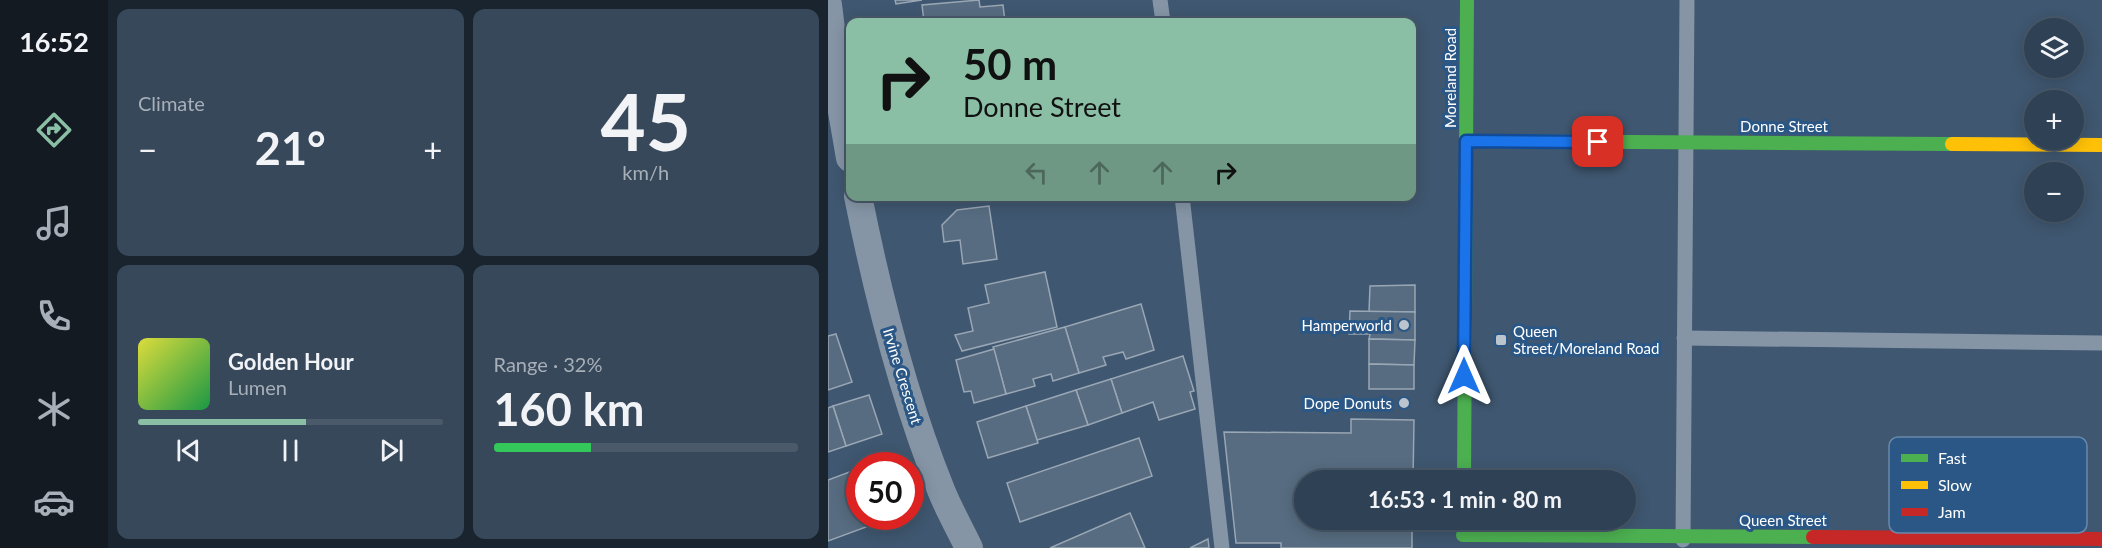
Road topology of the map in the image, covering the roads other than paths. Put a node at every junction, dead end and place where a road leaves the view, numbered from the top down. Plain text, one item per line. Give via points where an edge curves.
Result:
1 (1160, 0) edge
2 (1467, 0) edge
3 (1687, 0) edge
4 (828, 5) edge
5 (1162, 18) edge
6 (846, 135) edge
7 (1466, 141) junction
8 (1686, 142) junction
9 (2102, 145) edge
10 (859, 201) edge
11 (1183, 201) edge
12 (1684, 338) junction
13 (2102, 343) edge
14 (1464, 470) edge
15 (2102, 539) edge
16 (1463, 542) edge
17 (1683, 542) edge
18 (969, 548) edge
19 (1222, 548) edge

1 - 5 lane
2 - 7 street, Moreland Road
3 - 8 lane
4 - 6 street
7 - 8 street, Donne Street
7 - 14 street, Moreland Road
8 - 9 street, Donne Street
8 - 12 lane
10 - 18 street, Irvine Crescent via 891,339 915,417 942,491
11 - 19 lane
12 - 13 lane
12 - 17 lane
15 - 17 street, Queen Street
16 - 17 street, Queen Street

